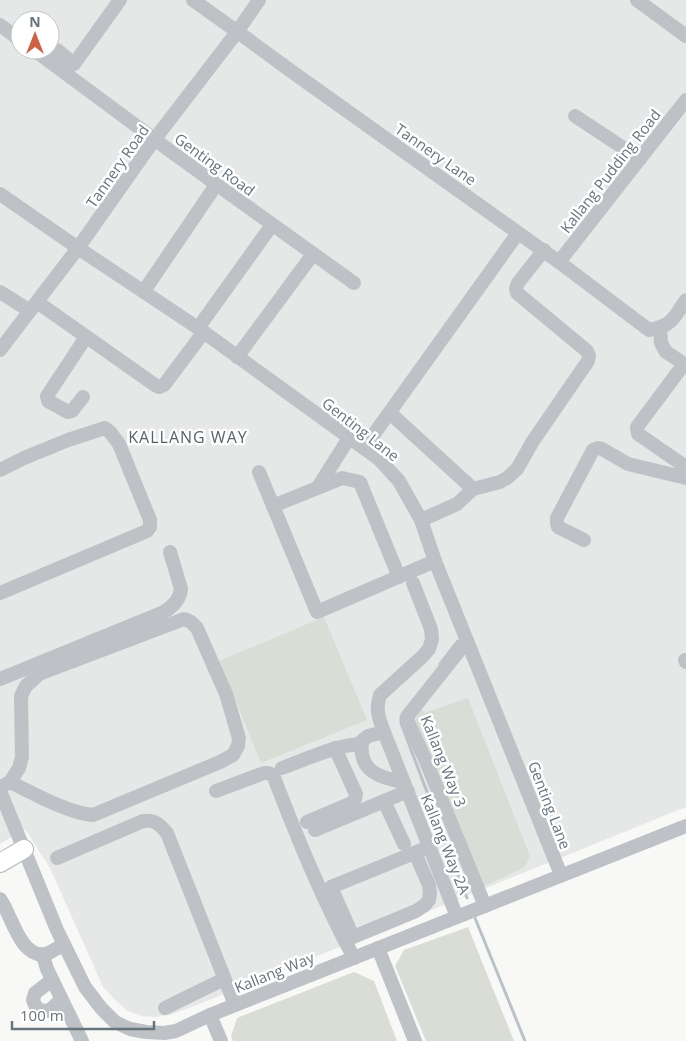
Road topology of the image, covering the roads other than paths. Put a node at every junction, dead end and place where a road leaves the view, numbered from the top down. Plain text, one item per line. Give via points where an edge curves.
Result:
1 (120, 0) edge
2 (193, 0) edge
3 (259, 0) edge
4 (637, 0) edge
5 (237, 32) junction
6 (686, 36) edge
7 (60, 52) edge
8 (48, 60) edge
9 (686, 100) edge
10 (575, 116) dead end
11 (154, 140) junction
12 (640, 159) junction
13 (216, 185) junction
14 (0, 194) edge
15 (272, 225) junction
16 (518, 233) junction
17 (78, 248) junction
18 (544, 250) junction
19 (313, 254) junction
20 (560, 262) junction
21 (354, 284) dead end
22 (0, 292) edge
23 (144, 292) junction
24 (686, 300) edge
25 (33, 306) junction
26 (660, 328) junction
27 (200, 330) junction
28 (86, 337) junction
29 (0, 350) edge
30 (237, 357) junction
31 (685, 364) edge
32 (83, 397) dead end
33 (390, 413) junction
34 (349, 438) junction
35 (364, 448) junction
36 (684, 469) edge
37 (0, 470) edge
38 (259, 472) dead end
39 (318, 487) junction
40 (473, 489) junction
41 (273, 506) junction
42 (421, 520) junction
43 (584, 540) dead end
44 (170, 552) dead end
45 (435, 562) junction
46 (399, 577) junction
47 (413, 583) dead end
48 (0, 593) edge
49 (467, 642) junction
50 (0, 679) edge
51 (384, 732) junction
52 (362, 744) junction
53 (336, 748) junction
54 (282, 768) dead end
55 (3, 787) edge
56 (406, 787) junction
57 (216, 791) dead end
58 (384, 801) junction
59 (686, 826) edge
60 (404, 844) dead end
61 (429, 847) junction
62 (24, 849) junction
63 (415, 853) junction
64 (57, 858) dead end
65 (0, 863) edge
66 (561, 876) junction
67 (0, 899) edge
68 (471, 911) junction
69 (64, 944) junction
70 (378, 948) junction
71 (47, 954) junction
72 (354, 958) junction
73 (224, 979) junction
74 (52, 980) junction
75 (61, 1000) junction
76 (234, 1005) junction
77 (165, 1008) dead end
78 (210, 1015) junction
79 (82, 1041) edge
80 (221, 1041) edge
81 (416, 1041) edge

1 - 7 street via 74,64
2 - 5 street, Tannery Lane
3 - 5 street, Tannery Road
4 - 6 street
5 - 11 street, Tannery Road
5 - 16 street, Tannery Lane
8 - 11 street, Genting Road
9 - 12 street, Kallang Pudding Road
10 - 12 street
11 - 13 street, Genting Road
11 - 17 street, Tannery Road
12 - 20 street, Kallang Pudding Road
13 - 15 street, Genting Road
13 - 23 street
14 - 17 street, Genting Lane
15 - 19 street, Genting Road
15 - 27 street
16 - 18 street, Tannery Lane
16 - 33 street
17 - 23 street, Genting Lane
17 - 25 street, Tannery Road
18 - 20 street, Tannery Lane
18 - 40 street via 518,284 517,293 587,351 588,361 517,469 500,482
19 - 21 street, Genting Road
19 - 30 street
20 - 26 street, Tannery Lane via 649,330
22 - 25 street
23 - 27 street, Genting Lane
24 - 26 street via 672,321
25 - 28 street
25 - 29 street, Tannery Road
26 - 31 street via 661,343 666,352
27 - 28 street via 164,385 159,387
27 - 30 street, Genting Lane
28 - 32 street via 47,396 48,401 68,412
30 - 34 street, Genting Lane
31 - 36 street via 637,427 638,434
33 - 35 street
33 - 40 street
34 - 35 street, Genting Lane
34 - 39 street
35 - 42 street, Genting Lane via 399,481
36 - 43 street via 653,470 628,464 602,449 593,450 557,518 558,527
37 - 48 street via 68,440 105,428 119,444 150,520 147,531
38 - 41 street
39 - 41 street
39 - 46 street via 342,478 360,482
40 - 42 street via 457,504
41 - 46 street via 317,612
42 - 45 street, Genting Lane
44 - 50 street via 181,589 172,607
45 - 46 street
45 - 49 street, Genting Lane
47 - 51 street, Kallang Way 2A via 432,639 422,657 380,695 377,712
49 - 66 street, Genting Lane
49 - 68 street, Kallang Way 3 via 407,720 428,768
51 - 52 street via 368,736
51 - 56 street, Kallang Way 2A
52 - 53 street
52 - 56 street, Kallang Way 2A via 365,764 372,772
53 - 54 street
53 - 58 street via 356,794 355,799 311,826
55 - 55 street via 19,768 22,757 22,696 26,686 39,674 184,619 197,628 226,694 239,738 233,755 93,815
55 - 62 street, Kallang Way
56 - 58 street
56 - 61 street, Kallang Way 2A
57 - 72 street via 264,773 273,775 329,910
58 - 60 street
59 - 66 street, Kallang Way
61 - 63 street
61 - 68 street, Kallang Way 2A
62 - 65 main road
62 - 69 street, Kallang Way
63 - 63 street via 331,887 353,936 426,905 429,885
64 - 73 street via 143,821 156,822 167,833
66 - 68 street, Kallang Way
67 - 71 street via 22,942 34,952
68 - 70 street, Kallang Way
69 - 71 street
69 - 78 street, Kallang Way via 86,988 114,1022 130,1029 164,1033 176,1031
70 - 72 street, Kallang Way
70 - 81 street
71 - 74 street via 44,959
72 - 76 street, Kallang Way
73 - 76 street
73 - 77 street
74 - 75 street
74 - 75 street via 35,993 36,1007 42,1012 49,1012
75 - 79 street
76 - 78 street, Kallang Way
78 - 80 street

